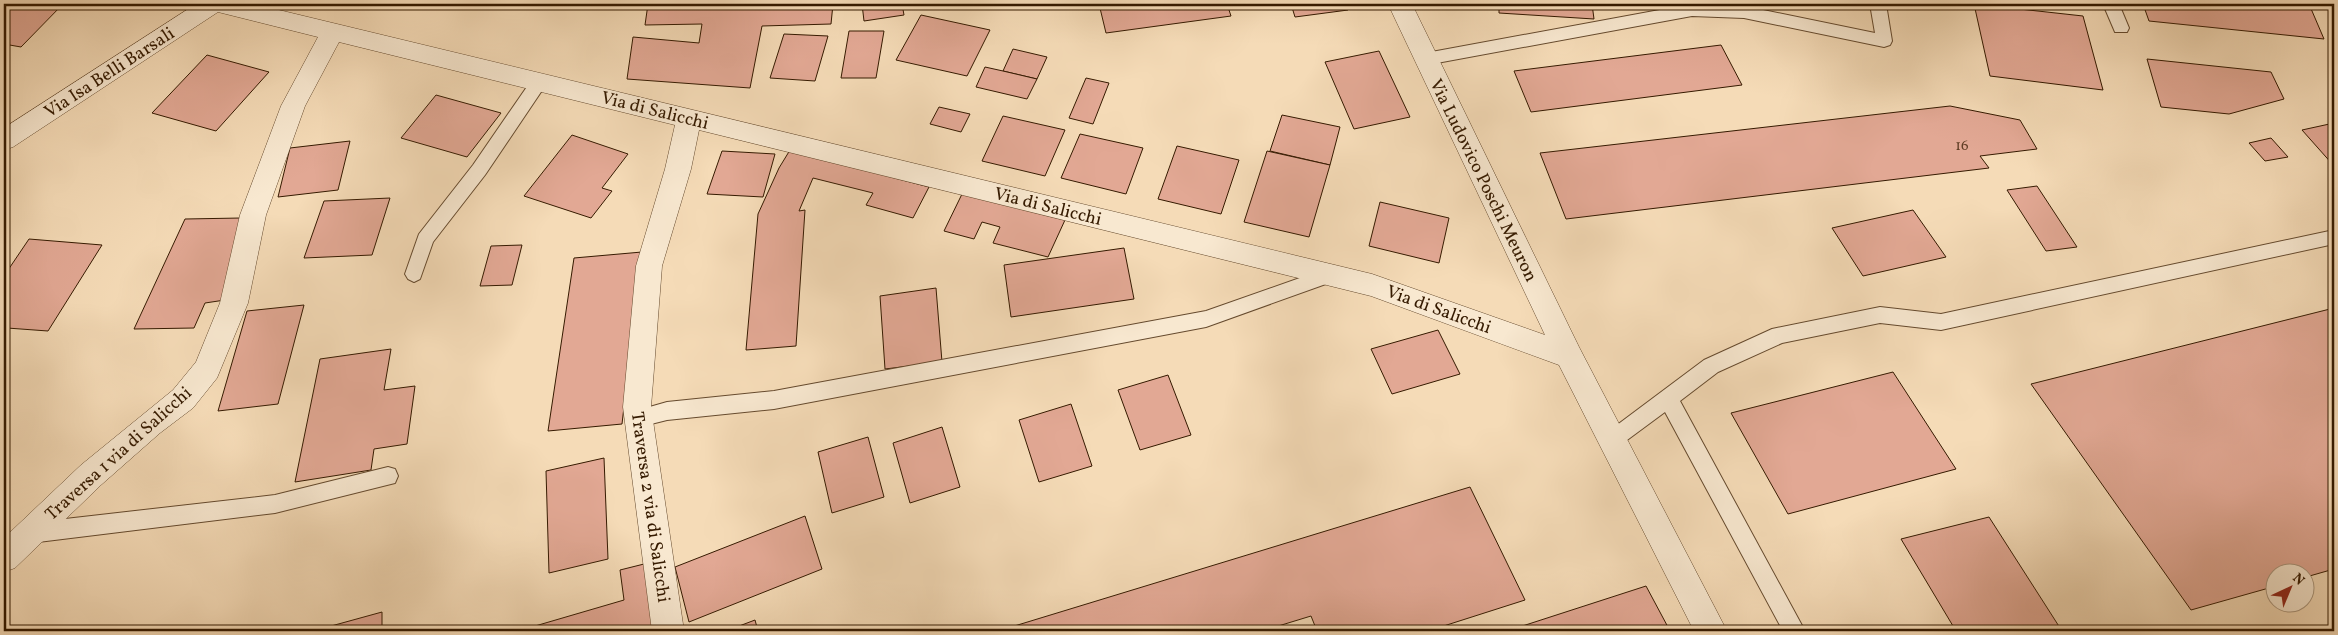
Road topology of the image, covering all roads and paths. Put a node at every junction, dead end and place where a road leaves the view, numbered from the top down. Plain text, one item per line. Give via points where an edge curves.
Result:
1 (213, 4) edge
2 (220, 4) edge
3 (1400, 4) edge
4 (1878, 4) edge
5 (2111, 4) edge
6 (2121, 28) dead end
7 (333, 32) junction
8 (1426, 59) junction
9 (539, 82) junction
10 (4, 115) edge
11 (44, 115) junction
12 (689, 118) junction
13 (4, 140) edge
14 (2334, 237) edge
15 (414, 274) dead end
16 (1331, 275) junction
17 (1569, 356) junction
18 (1668, 398) junction
19 (638, 418) junction
20 (1612, 440) junction
21 (388, 476) dead end
22 (30, 533) junction
23 (4, 558) edge
24 (668, 631) edge
25 (1711, 631) edge
26 (1794, 631) edge

1 - 11 street, Via Isa Belli Barsali
2 - 7 street, Via di Salicchi
3 - 8 street, Via Ludovico Poschi Meuron
4 - 8 lane via 1884,41 1744,12 1692,10
5 - 6 lane
7 - 9 street, Via di Salicchi
7 - 22 street, Traversa 1 via di Salicchi via 293,106 256,205 234,303 207,369 184,399 98,469
8 - 17 street, Via Ludovico Poschi Meuron
9 - 12 street, Via di Salicchi
9 - 15 lane via 425,239
10 - 11 street
11 - 13 street, Via Isa Belli Barsali
12 - 16 street, Via di Salicchi
12 - 19 street, Traversa 2 via di Salicchi via 678,169 649,266
14 - 18 lane via 1941,322 1880,315 1779,335 1711,366
16 - 17 street, Via di Salicchi via 1372,285
16 - 19 lane via 1206,319 774,400 667,411
17 - 20 street
18 - 20 lane
18 - 26 lane
19 - 24 street, Traversa 2 via di Salicchi
20 - 25 street
21 - 22 lane via 275,504
22 - 23 street, Traversa 1 via di Salicchi

